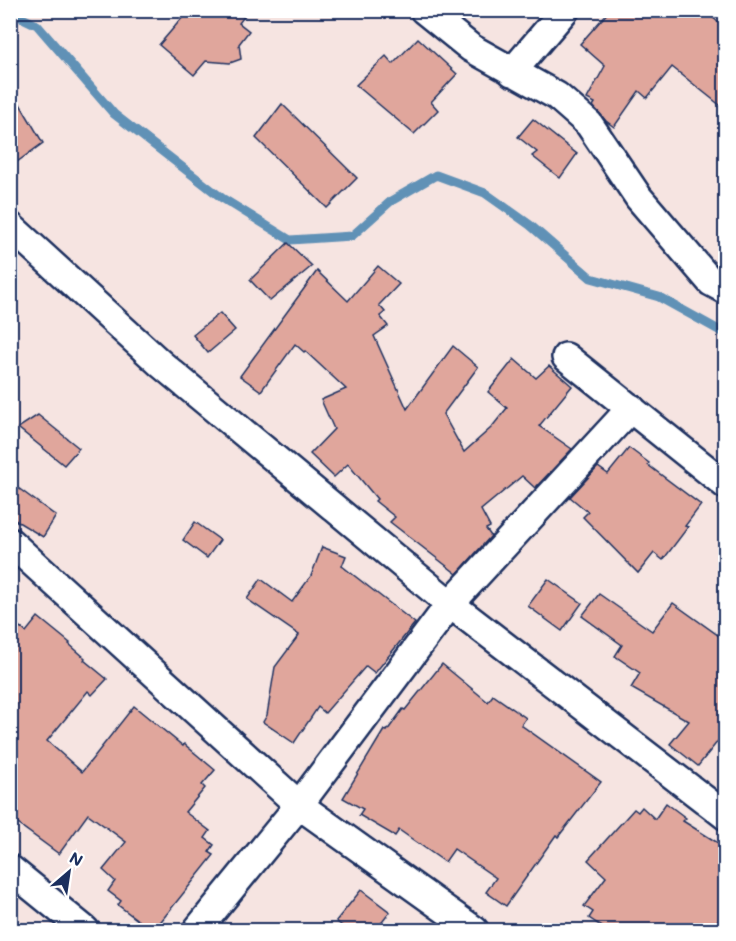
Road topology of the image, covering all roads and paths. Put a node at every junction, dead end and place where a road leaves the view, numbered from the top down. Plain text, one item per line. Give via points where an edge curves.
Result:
1 (424, 10) edge
2 (566, 10) edge
3 (512, 72) junction
4 (10, 226) edge
5 (726, 290) edge
6 (566, 357) dead end
7 (631, 408) junction
8 (726, 485) edge
9 (10, 542) edge
10 (450, 604) junction
11 (299, 805) junction
12 (726, 816) edge
13 (10, 869) edge
14 (85, 930) edge
15 (197, 930) edge
16 (474, 930) edge

1 - 3 street via 471,48
2 - 3 street
3 - 5 street via 557,96 589,124 639,198 711,282
4 - 10 street via 161,364
6 - 7 street
7 - 8 street
7 - 10 street
9 - 11 street
10 - 11 street
10 - 12 street
11 - 15 street
11 - 16 street
13 - 14 street

